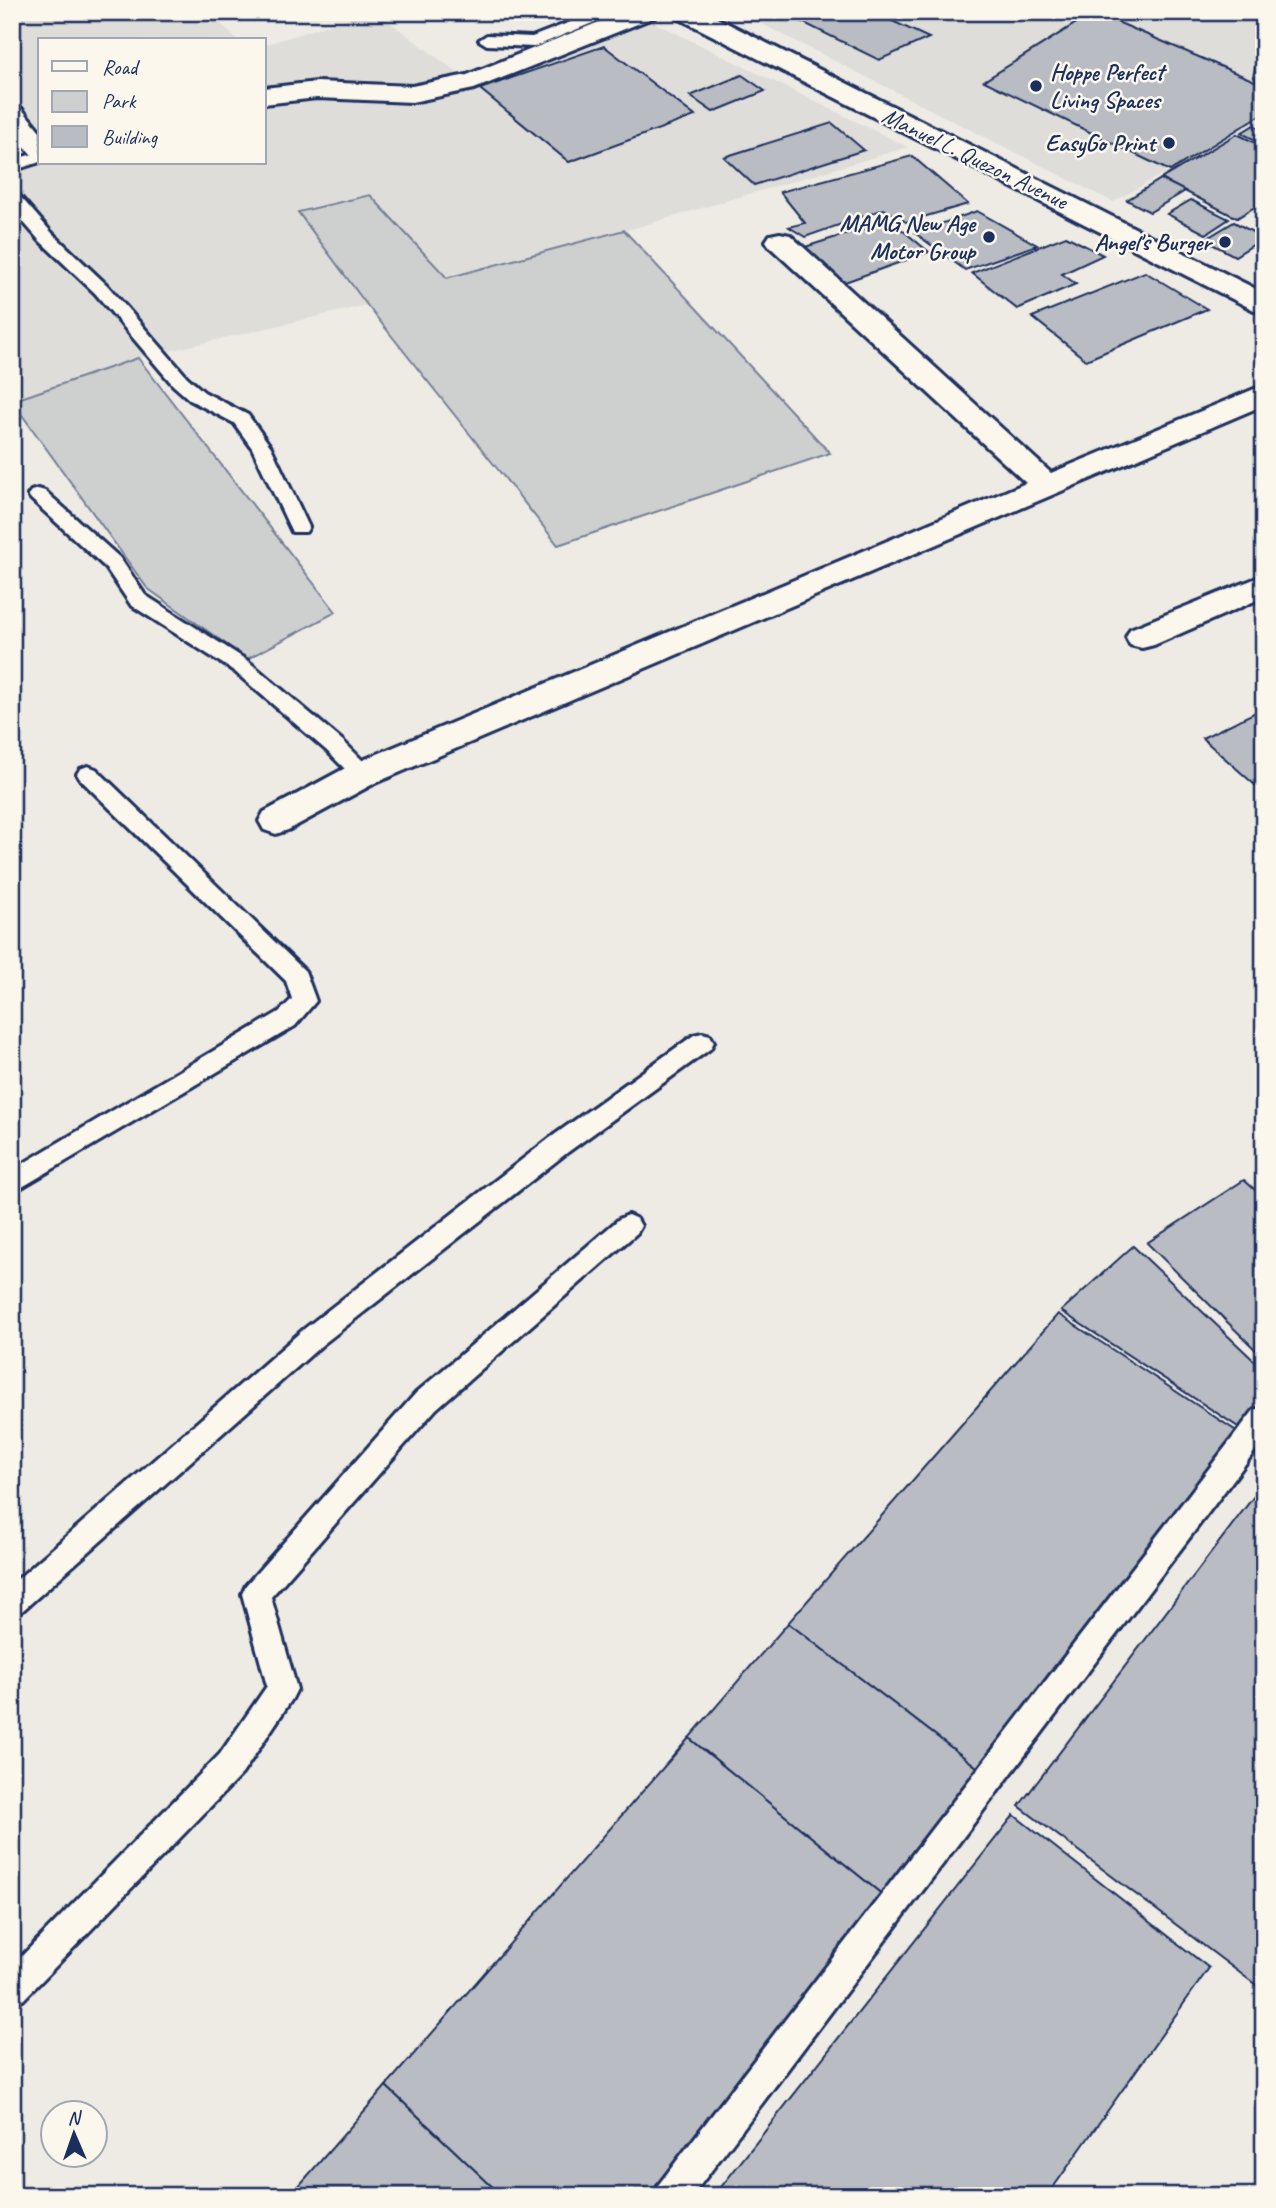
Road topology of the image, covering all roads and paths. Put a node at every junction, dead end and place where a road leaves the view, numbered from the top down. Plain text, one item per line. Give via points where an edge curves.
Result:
1 (611, 12) edge
2 (646, 12) edge
3 (693, 14) edge
4 (486, 40) dead end
5 (266, 96) edge
6 (12, 114) edge
7 (38, 146) edge
8 (38, 158) edge
9 (12, 166) edge
10 (12, 198) edge
11 (780, 241) dead end
12 (1264, 304) edge
13 (1264, 394) edge
14 (1047, 486) junction
15 (38, 495) dead end
16 (299, 527) dead end
17 (1264, 585) edge
18 (1142, 637) dead end
19 (88, 774) dead end
20 (362, 774) junction
21 (276, 821) dead end
22 (702, 1042) dead end
23 (12, 1183) edge
24 (628, 1226) dead end
25 (1264, 1418) edge
26 (12, 1602) edge
27 (12, 1989) edge
28 (671, 2196) edge

1 - 4 lane via 534,42
2 - 5 street via 474,81 412,94 317,90
3 - 12 street, Manuel L. Quezon Avenue
6 - 7 street
8 - 9 lane
10 - 16 lane via 101,289 180,382 241,419 261,447
11 - 14 street
13 - 14 street
14 - 20 street
15 - 20 lane via 113,563 138,600 241,666
17 - 18 street
19 - 23 lane via 297,977 304,1001 287,1019
20 - 21 street
22 - 26 lane via 559,1145 313,1337
24 - 27 lane via 426,1401 256,1594 282,1689 231,1764
25 - 28 lane

